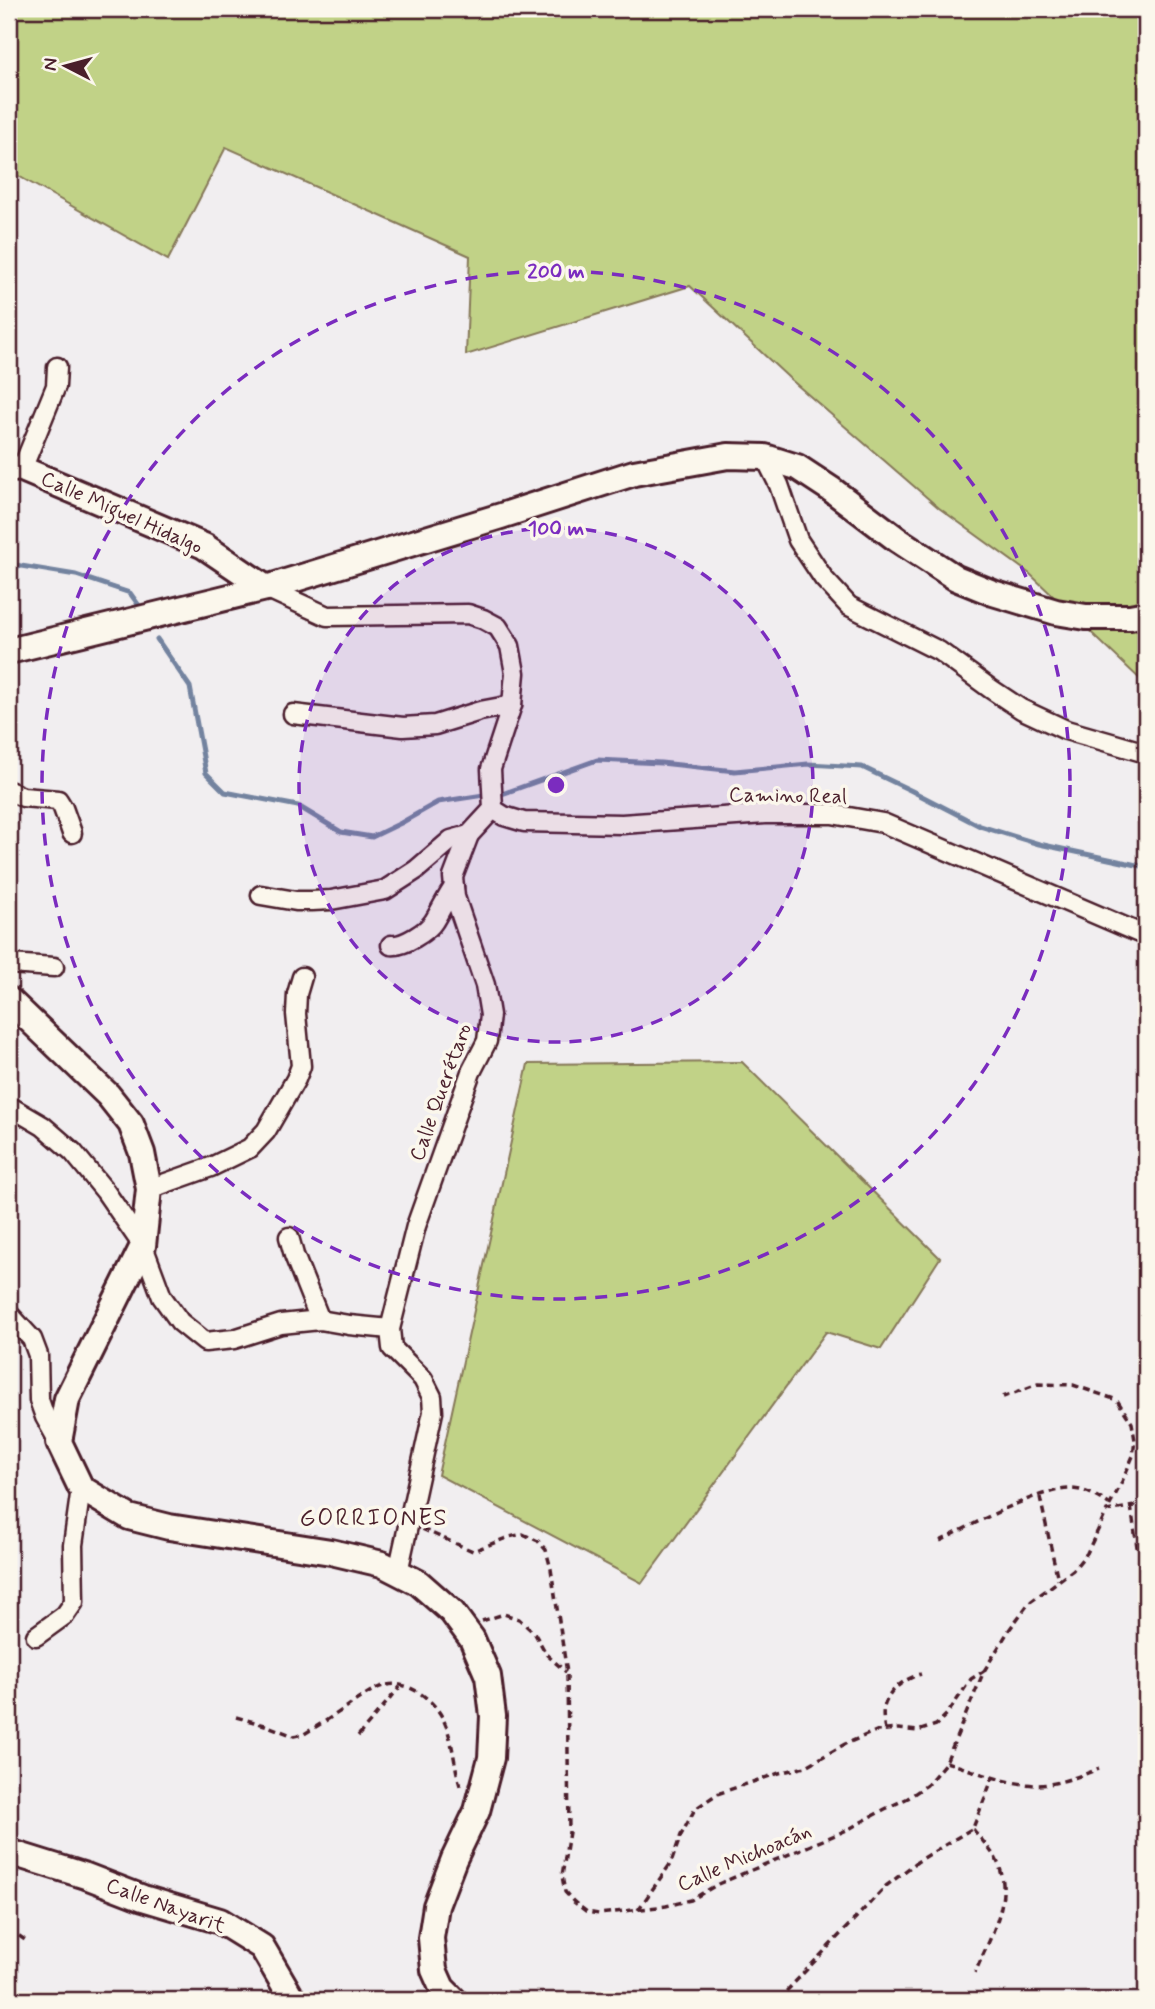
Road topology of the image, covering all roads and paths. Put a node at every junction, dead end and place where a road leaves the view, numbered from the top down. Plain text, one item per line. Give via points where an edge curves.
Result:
1 (57, 367) dead end
2 (765, 457) junction
3 (16, 469) edge
4 (266, 589) junction
5 (1146, 614) edge
6 (9, 651) edge
7 (512, 705) junction
8 (293, 714) dead end
9 (1146, 753) edge
10 (9, 791) edge
11 (493, 809) junction
12 (72, 833) dead end
13 (469, 835) junction
14 (454, 887) junction
15 (261, 895) dead end
16 (1146, 936) edge
17 (391, 944) dead end
18 (9, 964) edge
19 (54, 967) dead end
20 (302, 977) dead end
21 (9, 1000) edge
22 (9, 1106) edge
23 (149, 1189) junction
24 (289, 1237) dead end
25 (143, 1246) junction
26 (9, 1314) edge
27 (320, 1320) junction
28 (390, 1329) junction
29 (1003, 1397) dead end
30 (59, 1442) junction
31 (81, 1488) junction
32 (1040, 1496) junction
33 (1109, 1504) junction
34 (1146, 1504) edge
35 (1131, 1506) junction
36 (1107, 1511) junction
37 (408, 1523) junction
38 (940, 1541) dead end
39 (1146, 1560) edge
40 (398, 1572) junction
41 (1058, 1580) junction
42 (463, 1627) junction
43 (36, 1636) dead end
44 (984, 1671) junction
45 (568, 1674) junction
46 (920, 1674) dead end
47 (400, 1686) junction
48 (236, 1717) dead end
49 (885, 1730) junction
50 (358, 1736) dead end
51 (946, 1762) junction
52 (1099, 1769) dead end
53 (993, 1777) junction
54 (477, 1811) junction
55 (973, 1828) junction
56 (9, 1852) edge
57 (638, 1910) junction
58 (9, 1929) edge
59 (28, 1942) dead end
60 (975, 1973) dead end
61 (440, 1996) edge
62 (293, 2000) edge
63 (778, 2000) edge

1 - 3 street via 56,386
2 - 4 main road via 727,456 634,473
2 - 5 main road via 797,467 947,572 993,593 1086,617
2 - 9 street via 798,540 849,606 939,650 1021,709 1066,730
3 - 4 main road, Calle Miguel Hidalgo via 204,546
4 - 6 main road
4 - 7 street via 327,616 468,614 483,619 498,627 510,646 515,673
7 - 8 street via 435,725 403,727
7 - 11 street via 491,769
10 - 12 street via 58,800
11 - 13 street, Calle Querétaro
11 - 16 street, Camino Real via 524,822 622,824 832,814 883,823
13 - 14 street, Calle Querétaro via 453,877
13 - 15 street via 451,840 385,890 312,901
14 - 17 street via 433,924 398,946
14 - 28 street, Calle Querétaro via 491,1015 487,1041 471,1072 416,1226
18 - 19 street
20 - 23 street via 296,1014 300,1066 267,1131 250,1148
21 - 23 main road via 108,1095 131,1124
22 - 25 street via 43,1126 73,1152
23 - 25 main road
24 - 27 street
25 - 27 street via 162,1297 180,1322 205,1342
25 - 30 main road via 67,1399
26 - 30 street via 32,1339 38,1355 39,1400
27 - 28 street
28 - 37 street via 392,1348 423,1379 432,1396 433,1412
29 - 33 path, Calle Michoacán via 1038,1384 1061,1384 1117,1400 1132,1423 1135,1440 1133,1456
30 - 31 main road
31 - 40 main road via 129,1517 331,1552
31 - 43 street via 73,1545 74,1602 65,1615
32 - 33 path via 1076,1489
32 - 38 path
32 - 41 path
33 - 36 path, Calle Michoacán
34 - 35 path
35 - 36 path
35 - 39 path via 1137,1547
36 - 41 path, Calle Michoacán via 1087,1553
37 - 40 street
37 - 45 path, Calle Michoacán via 473,1551 523,1534 538,1541 551,1569
40 - 42 main road via 419,1583
41 - 44 path, Calle Michoacán via 1029,1602
42 - 45 path via 504,1614 519,1619
42 - 54 main road via 488,1676 493,1716 491,1758
44 - 49 path via 971,1679 936,1725 918,1731
44 - 51 path, Calle Michoacán
45 - 57 path, Calle Michoacán via 565,1892 587,1912
46 - 49 path via 894,1689 883,1708
47 - 48 path via 385,1685 371,1691 294,1736
47 - 50 path
47 - 54 path via 417,1691 443,1719 461,1789
49 - 57 path via 845,1744 805,1767 717,1794 695,1809 671,1863
51 - 53 path
51 - 57 path, Calle Michoacán via 908,1798 847,1830 691,1900
52 - 53 path via 1037,1785
53 - 55 path
54 - 61 main road via 436,1906 431,1938
55 - 60 path via 996,1860 1004,1890
55 - 63 path via 886,1886
56 - 62 main road, Calle Nayarit via 220,1922 262,1947
58 - 59 path

